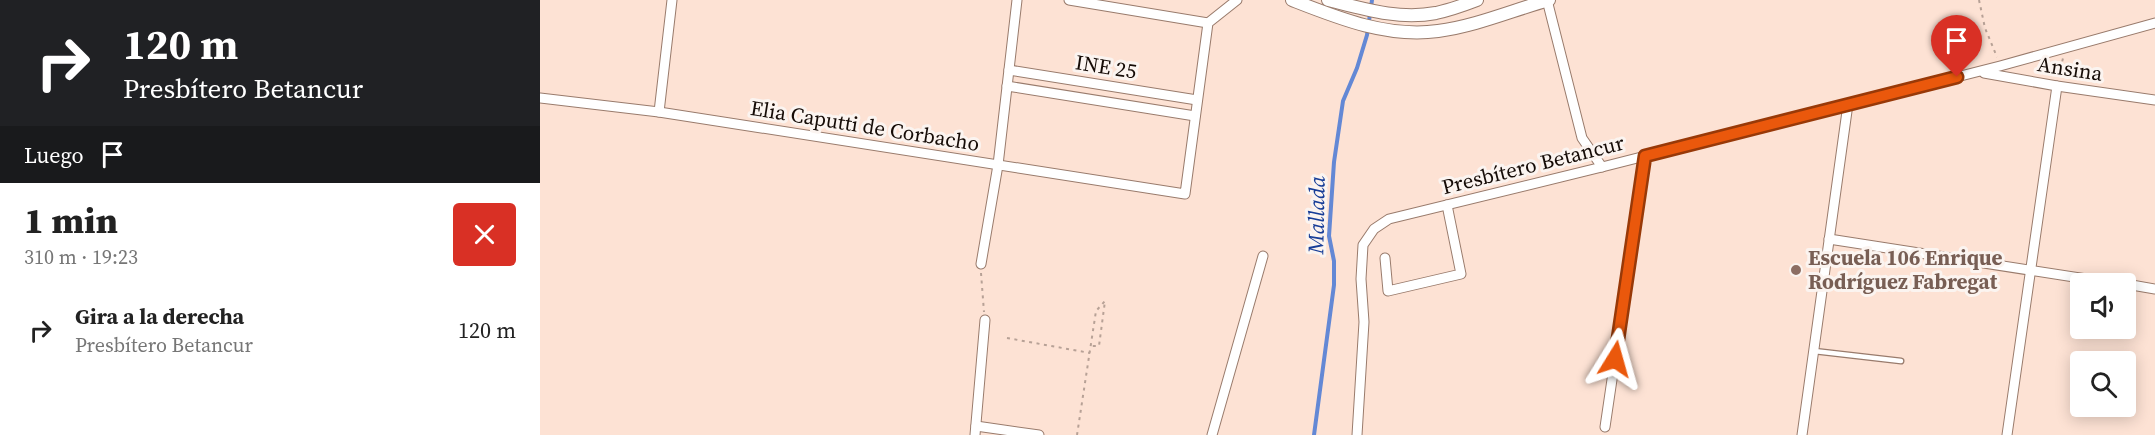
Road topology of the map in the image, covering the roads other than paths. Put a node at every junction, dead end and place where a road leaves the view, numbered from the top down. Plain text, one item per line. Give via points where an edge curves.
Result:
1 (672, 0) edge
2 (1017, 0) edge
3 (1069, 0) edge
4 (1237, 0) edge
5 (1292, 0) edge
6 (1328, 0) edge
7 (1477, 0) edge
8 (1548, 0) edge
9 (1208, 23) junction
10 (2155, 23) edge
11 (1010, 70) junction
12 (1979, 72) junction
13 (1008, 86) junction
14 (2057, 86) junction
15 (540, 98) edge
16 (1197, 100) junction
17 (2155, 100) edge
18 (1848, 104) junction
19 (659, 112) junction
20 (1195, 116) junction
21 (1645, 156) junction
22 (998, 165) junction
23 (1602, 167) junction
24 (1447, 205) junction
25 (1829, 239) junction
26 (1263, 256) dead end
27 (1385, 258) dead end
28 (981, 264) road end
29 (2030, 270) junction
30 (2070, 276) edge
31 (2136, 286) edge
32 (2155, 289) edge
33 (985, 320) road end
34 (1814, 351) junction
35 (1901, 362) dead end
36 (1605, 427) dead end
37 (975, 430) edge
38 (1039, 435) edge
39 (1212, 435) edge
40 (1357, 435) edge
41 (1802, 435) edge
42 (2007, 435) edge

1 - 19 street
2 - 11 street
3 - 9 street
4 - 9 street
5 - 8 street via 1355,23 1406,32 1466,26
6 - 7 street via 1407,15 1437,13
8 - 23 street via 1582,138
9 - 16 street
10 - 12 street, Presbítero Betancur
11 - 13 street
11 - 16 street, INE 25
12 - 14 street, Ansina
12 - 18 street, Presbítero Betancur
13 - 20 street, INE 25
13 - 22 street
14 - 17 street, Ansina
14 - 29 street
15 - 19 street, Elia Caputti de Corbacho
16 - 20 street
18 - 21 street, Presbítero Betancur
18 - 25 street
19 - 22 street, Elia Caputti de Corbacho
20 - 22 street, Elia Caputti de Corbacho via 1185,194
21 - 23 street, Presbítero Betancur
21 - 36 street
22 - 28 street
23 - 24 street, Presbítero Betancur
24 - 27 street via 1461,274 1388,291
24 - 40 street, Presbítero Betancur via 1389,219 1374,229 1363,245 1364,322
25 - 29 street
25 - 34 street
26 - 39 street
29 - 30 street
29 - 42 street
31 - 32 street
33 - 37 street
34 - 35 lane
34 - 41 street
37 - 38 street

